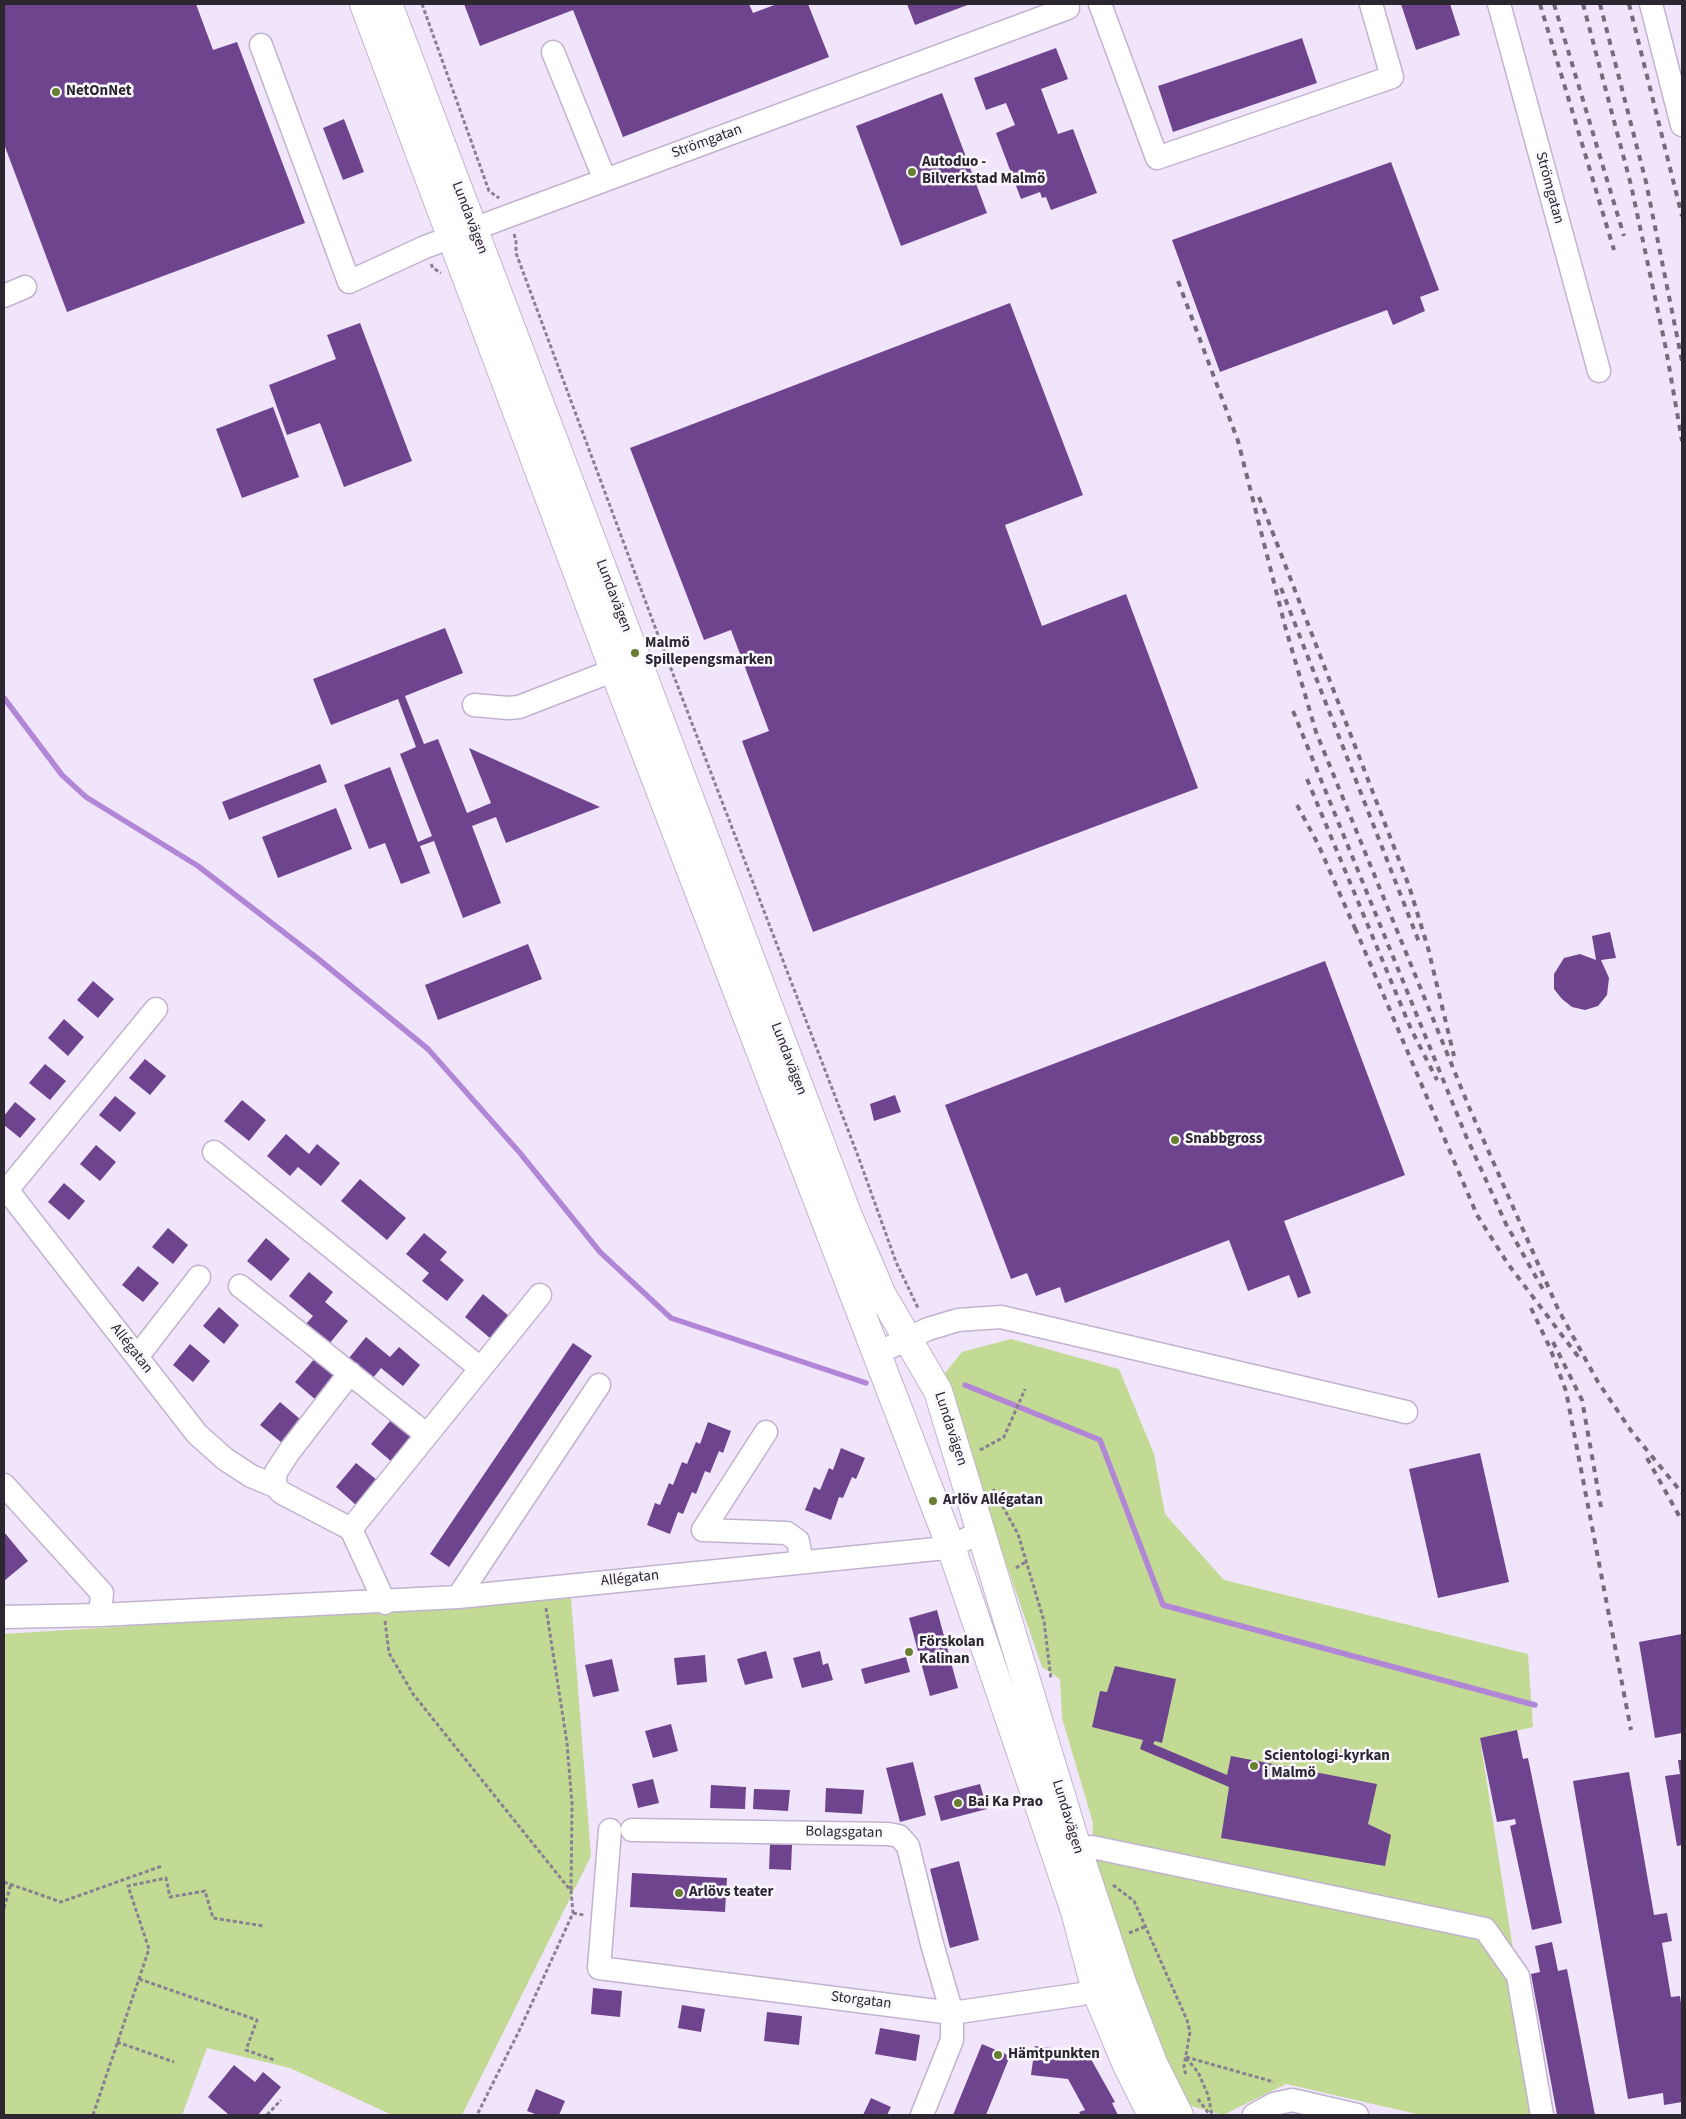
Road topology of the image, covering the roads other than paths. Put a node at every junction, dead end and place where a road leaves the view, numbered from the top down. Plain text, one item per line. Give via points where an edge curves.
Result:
1 (364, 4) edge
2 (388, 4) edge
3 (1100, 4) edge
4 (1371, 4) edge
5 (1499, 4) edge
6 (1651, 4) edge
7 (1072, 5) edge
8 (261, 45) dead end
9 (553, 52) dead end
10 (1682, 125) edge
11 (605, 180) junction
12 (463, 233) junction
13 (25, 287) dead end
14 (4, 296) edge
15 (1599, 372) dead end
16 (626, 665) junction
17 (474, 704) dead end
18 (156, 1009) dead end
19 (214, 1152) dead end
20 (5, 1188) edge
21 (200, 1277) dead end
22 (240, 1286) dead end
23 (540, 1295) dead end
24 (918, 1334) junction
25 (876, 1354) junction
26 (137, 1357) junction
27 (480, 1368) junction
28 (350, 1373) junction
29 (599, 1385) dead end
30 (1406, 1412) dead end
31 (766, 1432) dead end
32 (426, 1434) junction
33 (4, 1485) edge
34 (275, 1486) junction
35 (352, 1529) junction
36 (982, 1531) junction
37 (951, 1547) junction
38 (802, 1562) junction
39 (458, 1598) junction
40 (384, 1603) junction
41 (100, 1615) junction
42 (4, 1617) edge
43 (610, 1830) dead end
44 (632, 1830) dead end
45 (1077, 1848) junction
46 (1122, 1983) junction
47 (1096, 1991) junction
48 (952, 2013) junction
49 (1188, 2106) edge
50 (1288, 2108) edge
51 (922, 2115) edge
52 (1152, 2115) edge
53 (1254, 2115) edge
54 (1357, 2115) edge
55 (1542, 2115) edge

1 - 12 main road, Lundavägen
2 - 12 main road, Lundavägen
3 - 4 street via 1158,158 1392,77
5 - 15 street, Strömgatan
6 - 10 street
7 - 11 street, Strömgatan
8 - 12 street, Strömgatan via 349,282
9 - 11 street
11 - 12 street, Strömgatan
12 - 16 main road, Lundavägen
13 - 14 street
16 - 17 street via 519,707
16 - 24 main road, Lundavägen via 882,1295
16 - 25 main road, Lundavägen
18 - 20 street, Allégatan
19 - 27 street
20 - 26 street, Allégatan
21 - 26 street
22 - 28 street
23 - 27 street
24 - 25 street
24 - 30 street via 958,1320 1001,1317
24 - 36 main road, Lundavägen
25 - 37 main road, Lundavägen
26 - 34 street, Allégatan via 198,1434 225,1459 251,1476
27 - 32 street
28 - 32 street
28 - 34 street via 289,1452 276,1472
29 - 39 street
31 - 38 street via 703,1530 787,1533 798,1541
32 - 35 street
33 - 41 street via 102,1593
34 - 35 street, Allégatan via 282,1493
35 - 40 street
36 - 37 street, Allégatan
36 - 45 main road, Lundavägen
37 - 38 street, Allégatan
37 - 47 main road, Lundavägen via 1075,1911
38 - 39 street, Allégatan
39 - 40 street, Allégatan
40 - 41 street, Allégatan
41 - 42 street, Allégatan
43 - 48 street, Storgatan via 599,1968
44 - 48 street, Bolagsgatan via 898,1836 908,1846
45 - 46 main road, Lundavägen
45 - 55 street via 1092,1847 1485,1929 1518,1976
46 - 47 street, Storgatan
46 - 49 main road, Lundavägen via 1153,2063
47 - 48 street, Storgatan
47 - 52 main road, Lundavägen
48 - 51 street, Bolagsgatan via 952,2040
50 - 53 street via 1274,2104
50 - 54 street via 1302,2101

